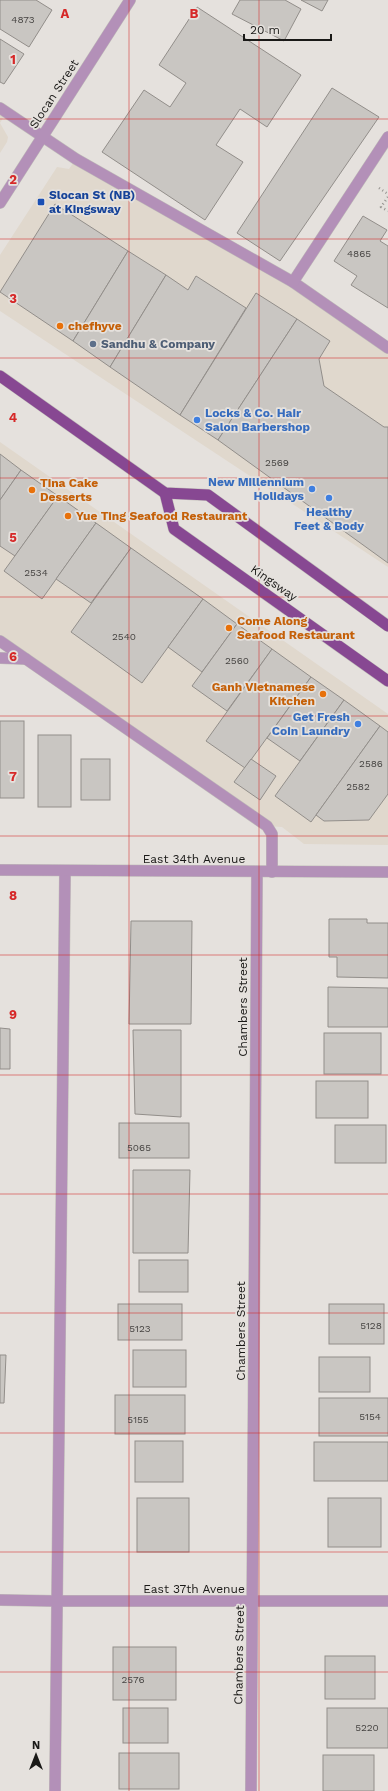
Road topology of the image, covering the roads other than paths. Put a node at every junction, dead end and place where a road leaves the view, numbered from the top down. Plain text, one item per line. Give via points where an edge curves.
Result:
1 (130, 0) edge
2 (0, 108) edge
3 (42, 136) junction
4 (388, 137) edge
5 (0, 203) edge
6 (293, 282) junction
7 (388, 348) edge
8 (0, 376) edge
9 (165, 493) junction
10 (388, 626) edge
11 (0, 641) edge
12 (0, 658) edge
13 (26, 659) junction
14 (388, 681) edge
15 (0, 870) edge
16 (65, 871) junction
17 (257, 872) junction
18 (272, 872) junction
19 (388, 872) edge
20 (0, 1600) edge
21 (56, 1601) junction
22 (388, 1601) edge
23 (253, 1602) junction
24 (55, 1791) edge
25 (251, 1791) edge

1 - 3 street, Slocan Street
2 - 3 street
3 - 5 street, Slocan Street
3 - 6 street via 76,159
4 - 6 street
6 - 7 street
8 - 9 main road
9 - 10 main road via 208,495
9 - 14 main road, Kingsway via 174,529
11 - 13 street
12 - 13 street
13 - 18 street via 267,826 272,834
15 - 16 street, East 34th Avenue
16 - 17 street, East 34th Avenue
16 - 21 street
17 - 18 street, East 34th Avenue
17 - 23 street, Chambers Street
18 - 19 street, East 34th Avenue
20 - 21 street, East 37th Avenue
21 - 23 street, East 37th Avenue
21 - 24 street
22 - 23 street, East 37th Avenue
23 - 25 street, Chambers Street

